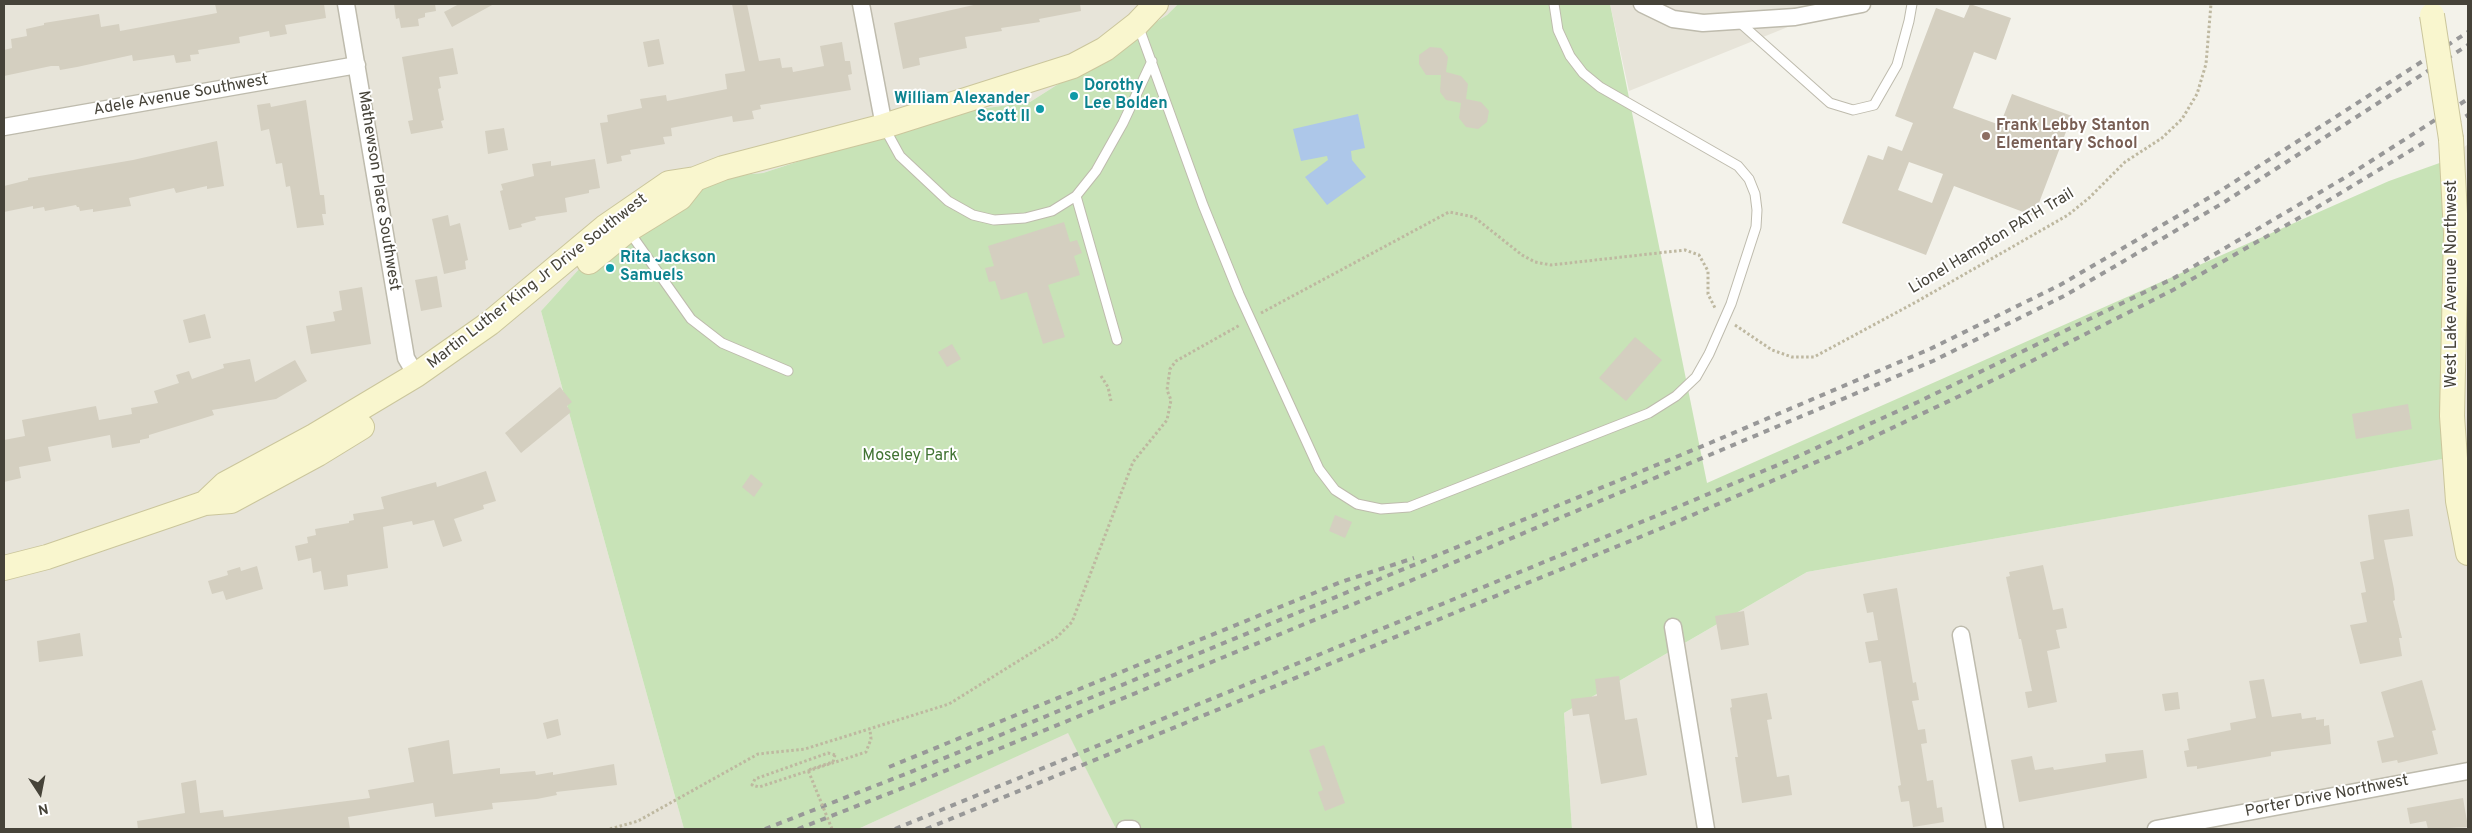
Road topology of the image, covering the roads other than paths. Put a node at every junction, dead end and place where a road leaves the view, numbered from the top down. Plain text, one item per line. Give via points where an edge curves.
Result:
1 (346, 4) edge
2 (862, 4) edge
3 (1156, 4) edge
4 (1554, 4) edge
5 (1642, 4) edge
6 (1862, 4) edge
7 (1912, 4) edge
8 (2431, 9) edge
9 (1738, 21) junction
10 (1138, 24) junction
11 (1152, 61) junction
12 (357, 65) junction
13 (884, 126) junction
14 (4, 127) edge
15 (695, 179) junction
16 (1076, 196) junction
17 (628, 230) junction
18 (1117, 340) dead end
19 (788, 371) dead end
20 (416, 376) junction
21 (205, 503) junction
22 (2468, 554) edge
23 (4, 568) edge
24 (1673, 628) dead end
25 (1962, 634) dead end
26 (2468, 771) edge
27 (1125, 829) edge
28 (1132, 829) edge
29 (1706, 829) edge
30 (1995, 829) edge
31 (2156, 829) edge

1 - 12 street, Mathewson Place Southwest
2 - 13 street
3 - 10 main road, Martin Luther King Jr Drive Southwest
4 - 11 lane via 1558,30 1570,56 1584,73 1600,87 1738,166 1755,194 1758,210 1756,227 1731,304 1709,354 1696,377 1676,396 1649,413 1409,507 1382,509 1357,504 1335,490 1319,469 1239,294 1203,205
5 - 9 street via 1673,19 1702,23
6 - 9 street via 1794,17
7 - 9 lane via 1897,65 1874,105 1853,110 1830,103
8 - 22 main road, West Lake Avenue Northwest, bridge via 2451,139 2456,233 2452,416 2458,501
10 - 11 lane
10 - 13 main road, Martin Luther King Jr Drive Southwest via 1105,49 1073,66
11 - 16 lane via 1101,163
12 - 14 street, Adele Avenue Southwest
12 - 20 street, Mathewson Place Southwest via 406,358
13 - 15 main road, Martin Luther King Jr Drive Southwest via 723,168
13 - 16 lane via 900,156 925,181 973,215 994,220 1025,218 1052,211
15 - 17 main road, Martin Luther King Jr Drive Southwest via 680,198
15 - 20 main road, Martin Luther King Jr Drive Southwest via 669,183 619,217 490,323
16 - 18 lane
17 - 19 lane via 691,319 722,343
17 - 21 main road, Martin Luther King Jr Drive Southwest via 438,379 318,454 231,501
20 - 21 main road, Martin Luther King Jr Drive Southwest via 225,484
21 - 23 main road, Martin Luther King Jr Drive Southwest via 56,554
24 - 29 street
25 - 30 street
26 - 31 street, Porter Drive Northwest
27 - 28 street

